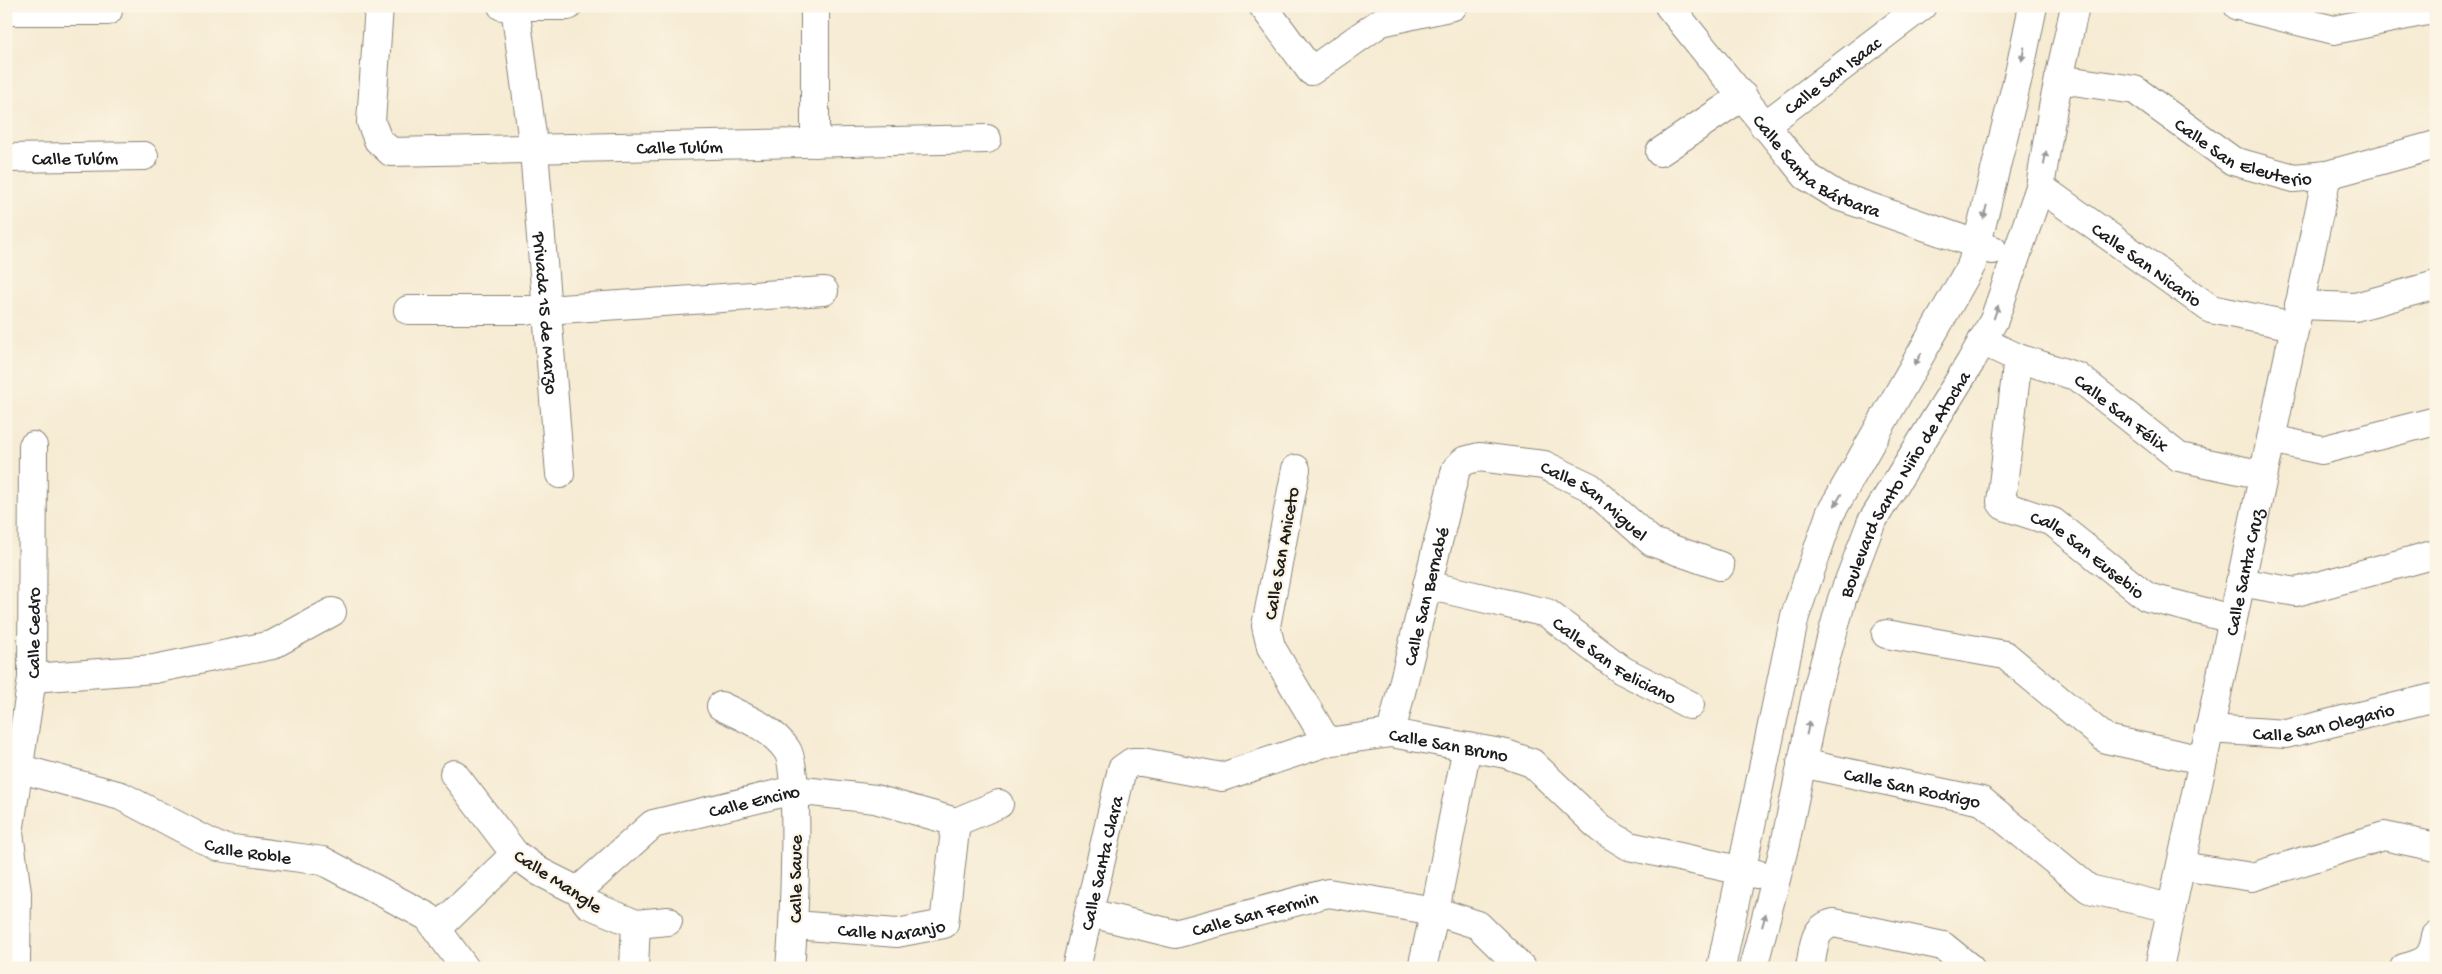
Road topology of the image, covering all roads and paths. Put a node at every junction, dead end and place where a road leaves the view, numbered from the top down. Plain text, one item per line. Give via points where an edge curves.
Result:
1 (379, 6) edge
2 (568, 6) edge
3 (815, 6) edge
4 (1263, 6) edge
5 (1453, 6) edge
6 (1922, 6) edge
7 (2033, 6) edge
8 (2075, 6) edge
9 (2238, 6) edge
10 (509, 7) edge
11 (1675, 8) edge
12 (2436, 9) edge
13 (108, 11) dead end
14 (6, 12) edge
15 (2059, 78) junction
16 (1743, 96) junction
17 (1764, 126) junction
18 (987, 139) dead end
19 (816, 143) junction
20 (2436, 145) edge
21 (534, 150) junction
22 (1660, 152) dead end
23 (144, 156) dead end
24 (6, 158) edge
25 (2327, 175) junction
26 (2040, 187) junction
27 (1977, 244) junction
28 (2015, 258) junction
29 (2436, 285) edge
30 (824, 291) dead end
31 (408, 310) dead end
32 (546, 310) junction
33 (2297, 316) junction
34 (1982, 341) junction
35 (2018, 358) junction
36 (2436, 421) edge
37 (2271, 438) junction
38 (32, 446) dead end
39 (1464, 461) joint
40 (1296, 469) dead end
41 (560, 474) dead end
42 (2263, 474) junction
43 (2436, 554) edge
44 (1720, 566) dead end
45 (2240, 582) junction
46 (1427, 585) junction
47 (332, 612) dead end
48 (2232, 619) junction
49 (1886, 634) dead end
50 (32, 678) junction
51 (2436, 697) edge
52 (1690, 705) dead end
53 (721, 706) dead end
54 (2209, 729) junction
55 (1391, 733) junction
56 (1327, 742) junction
57 (1467, 748) junction
58 (2203, 760) junction
59 (1132, 762) joint
60 (1801, 763) junction
61 (12, 767) edge
62 (454, 774) dead end
63 (794, 790) junction
64 (1000, 804) dead end
65 (956, 822) junction
66 (2436, 847) edge
67 (515, 854) junction
68 (2181, 866) junction
69 (1740, 870) junction
70 (1776, 879) junction
71 (578, 891) junction
72 (11, 892) edge
73 (2171, 908) junction
74 (1435, 911) junction
75 (1090, 914) junction
76 (668, 921) dead end
77 (636, 924) junction
78 (794, 925) junction
79 (437, 930) junction
80 (2432, 947) edge
81 (12, 968) edge
82 (465, 968) edge
83 (634, 968) edge
84 (790, 968) edge
85 (1076, 968) edge
86 (1422, 968) edge
87 (1522, 968) edge
88 (1721, 968) edge
89 (1753, 968) edge
90 (1810, 968) edge
91 (1970, 968) edge
92 (2159, 968) edge
93 (2404, 968) edge

1 - 21 street, Calle Tulúm via 371,122 378,140 391,152
2 - 10 street
3 - 19 street
4 - 5 street via 1311,71 1381,22
6 - 17 street, Calle San Isaac
7 -> 27 street
8 - 15 street, Boulevard Santo Niño de Atocha
9 - 12 street via 2334,30
10 - 21 street, Privada 15 de Marzo
11 - 16 street, Calle Santa Bárbara
13 - 14 street
15 - 25 street, Calle San Eleuterio via 2135,90 2233,161 2294,178
26 -> 15 street, Boulevard Santo Niño de Atocha
16 - 17 street, Calle Santa Bárbara
16 - 22 street
17 - 27 street, Calle Santa Bárbara via 1806,176 1838,196
18 - 19 street, Calle Tulúm
19 - 21 street, Calle Tulúm
20 - 25 street, Calle San Eleuterio
21 - 32 street, Privada 15 de Marzo
23 - 24 street, Calle Tulúm
25 - 33 street, Calle Santa Cruz
26 - 28 street, Boulevard Santo Niño de Atocha
26 - 33 street, Calle San Nicario via 2211,308
27 - 28 street, Calle Santa Bárbara
27 -> 69 street via 1972,264 1830,514 1795,616
34 -> 28 street, Boulevard Santo Niño de Atocha via 1994,320
29 - 33 street, Calle San Nicario via 2355,307
30 - 32 street
31 - 32 street
32 - 41 street, Privada 15 de Marzo
33 - 37 street, Calle Santa Cruz
34 - 35 street, Calle San Félix
60 -> 34 street, Boulevard Santo Niño de Atocha via 1842,599 1871,523
35 - 42 street, Calle San Félix via 2078,377 2179,457
35 - 48 street, Calle San Eusebio via 2001,502 2004,506 2053,522 2147,597
36 - 37 street via 2322,450
37 - 42 street, Calle Santa Cruz
38 - 50 street, Calle Cedro
39 - 44 street, Calle San Miguel via 1479,457 1544,466 1590,487 1652,542
39 - 46 street, Calle San Bernabé via 1456,469
40 - 56 street, Calle San Aniceto via 1266,626 1271,647
42 - 45 street, Calle Santa Cruz
43 - 45 street via 2296,592
45 - 48 street, Calle Santa Cruz
46 - 52 street, Calle San Feliciano via 1547,613 1622,670
46 - 55 street, Calle San Bernabé
47 - 50 street via 272,644 154,669
48 - 54 street, Calle Santa Cruz
49 - 58 street via 2005,655 2106,739
50 - 61 street, Calle Cedro
51 - 54 street, Calle San Olegario via 2286,734
53 - 63 street, Calle Sauce via 770,731 788,752
54 - 58 street, Calle Santa Cruz
55 - 56 street, Calle San Bruno
55 - 57 street, Calle San Bruno
56 - 59 street, Calle San Bruno via 1222,777
57 - 69 street, Calle San Bruno via 1506,754 1532,763 1601,829 1629,846
57 - 74 street
58 - 68 street, Calle Santa Cruz
59 - 75 street, Calle Santa Clara via 1122,769
60 - 70 street, Boulevard Santo Niño de Atocha
60 - 73 street, Calle San Rodrigo via 1982,801 2089,888
61 - 72 street, Calle Cedro
61 - 79 street, Calle Roble via 121,796 218,847 323,862 428,917
62 - 67 street, Calle Mangle
63 - 65 street, Calle Encino via 875,799
63 - 71 street, Calle Encino via 653,824
63 - 78 street, Calle Sauce
64 - 65 street
65 - 78 street, Calle Naranjo via 944,924 897,934
66 - 68 street via 2384,836 2252,877
67 - 71 street, Calle Mangle via 540,872
67 - 79 street
68 - 73 street, Calle Santa Cruz
69 - 70 street, Calle San Bruno
69 - 88 street
89 -> 70 street, Boulevard Santo Niño de Atocha
71 - 77 street, Calle Mangle via 588,904
72 - 81 street, Calle Cedro via 16,961
73 - 92 street, Calle Santa Cruz
74 - 75 street, Calle San Fermin via 1328,893 1175,934
74 - 86 street
74 - 87 street, Calle San Fermin via 1478,925
75 - 85 street, Calle Santa Clara
76 - 77 street, Calle Mangle
77 - 83 street
78 - 84 street, Calle Sauce
79 - 82 street, Calle Roble
80 - 93 street via 2422,964
90 - 91 street via 1818,931 1824,925 1834,923 1943,946

